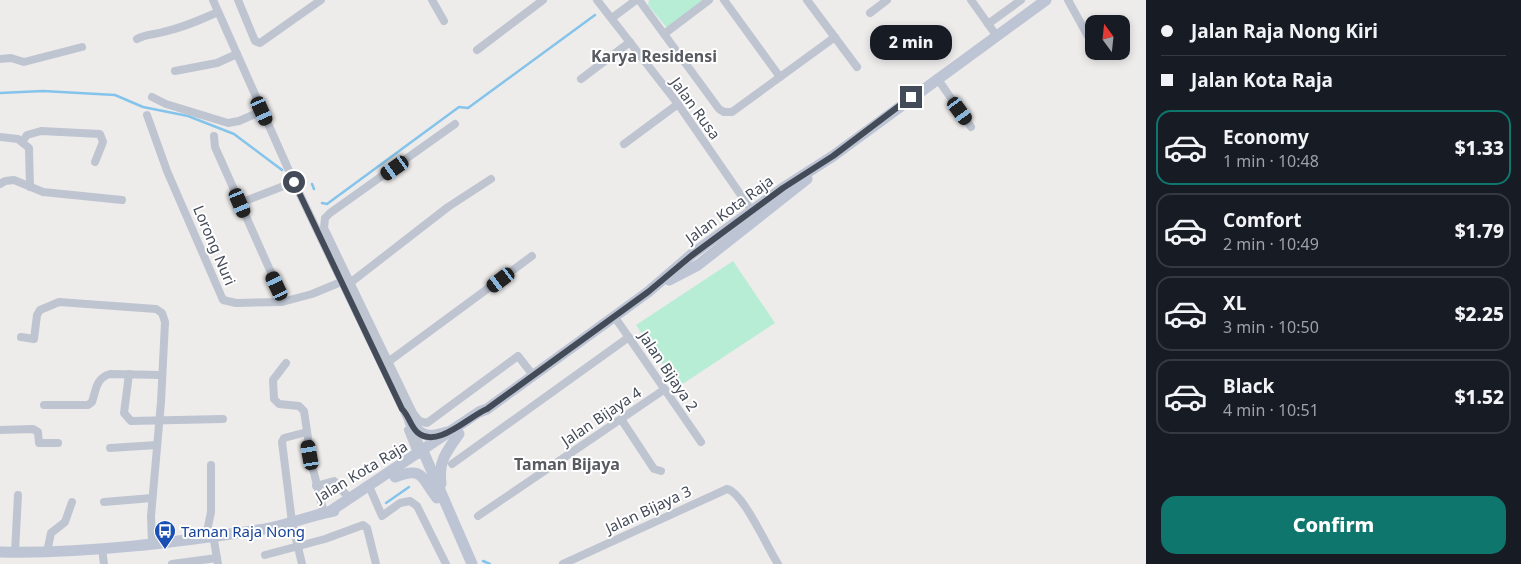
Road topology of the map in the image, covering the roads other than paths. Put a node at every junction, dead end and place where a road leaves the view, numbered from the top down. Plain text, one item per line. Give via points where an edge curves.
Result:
1 (238, 0) edge
2 (321, 0) edge
3 (432, 0) edge
4 (543, 0) edge
5 (597, 0) edge
6 (637, 0) edge
7 (709, 0) edge
8 (724, 0) edge
9 (808, 0) edge
10 (887, 0) edge
11 (971, 0) edge
12 (1021, 0) edge
13 (1046, 0) edge
14 (1068, 0) edge
15 (214, 1) edge
16 (311, 3) edge
17 (218, 12) junction
18 (870, 13) dead end
19 (612, 18) junction
20 (444, 21) dead end
21 (988, 24) junction
22 (1085, 31) edge
23 (664, 34) junction
24 (996, 35) junction
25 (835, 37) junction
26 (137, 39) dead end
27 (630, 42) junction
28 (82, 47) dead end
29 (477, 50) dead end
30 (237, 54) junction
31 (0, 59) edge
32 (857, 67) dead end
33 (175, 71) dead end
34 (780, 77) junction
35 (937, 78) junction
36 (581, 79) dead end
37 (152, 97) dead end
38 (678, 104) junction
39 (262, 111) junction
40 (147, 114) dead end
41 (455, 124) dead end
42 (972, 127) dead end
43 (214, 136) dead end
44 (0, 137) edge
45 (22, 142) junction
46 (624, 144) dead end
47 (95, 162) dead end
48 (491, 180) dead end
49 (294, 182) junction
50 (0, 184) edge
51 (30, 187) junction
52 (122, 200) dead end
53 (240, 203) junction
54 (754, 215) junction
55 (532, 256) dead end
56 (341, 282) junction
57 (350, 283) junction
58 (282, 302) junction
59 (614, 316) junction
60 (20, 337) dead end
61 (629, 337) junction
62 (286, 362) dead end
63 (388, 362) junction
64 (129, 374) junction
65 (161, 375) junction
66 (533, 375) junction
67 (665, 389) junction
68 (44, 405) dead end
69 (402, 409) junction
70 (223, 419) dead end
71 (621, 419) junction
72 (158, 421) junction
73 (410, 422) junction
74 (0, 430) edge
75 (307, 432) junction
76 (455, 433) junction
77 (701, 442) dead end
78 (58, 444) dead end
79 (156, 444) junction
80 (110, 448) dead end
81 (422, 456) junction
82 (452, 464) dead end
83 (211, 466) dead end
84 (661, 471) dead end
85 (395, 478) junction
86 (316, 486) junction
87 (370, 490) junction
88 (18, 496) dead end
89 (440, 496) junction
90 (152, 498) junction
91 (349, 498) junction
92 (72, 502) dead end
93 (104, 502) dead end
94 (326, 512) junction
95 (478, 516) dead end
96 (292, 522) junction
97 (210, 536) junction
98 (152, 543) junction
99 (298, 546) junction
100 (102, 549) junction
101 (0, 552) edge
102 (15, 552) junction
103 (47, 552) junction
104 (265, 555) dead end
105 (217, 561) edge
106 (104, 564) edge
107 (172, 564) edge
108 (302, 564) edge
109 (376, 564) edge
110 (446, 564) edge
111 (472, 564) edge
112 (563, 564) edge
113 (778, 564) edge

1 - 16 street via 255,41 260,43
2 - 16 street
3 - 20 street
4 - 29 street
5 - 19 street, Jalan Rusa
6 - 19 street
6 - 23 street
7 - 23 street
8 - 34 street
9 - 25 street
10 - 18 street
11 - 21 street
12 - 21 street
13 - 24 main road, Jalan Kota Raja
14 - 22 street
15 - 17 street
17 - 26 street via 185,26
17 - 30 street
19 - 27 street, Jalan Rusa
21 - 24 street
23 - 34 street via 724,112 732,112
24 - 35 main road, Jalan Kota Raja
25 - 32 street
25 - 34 street
27 - 36 street
27 - 38 street, Jalan Rusa
28 - 31 street via 24,62
30 - 33 street via 217,63
30 - 39 street
35 - 42 street
35 - 54 main road, Jalan Kota Raja via 833,156 783,188
37 - 39 street via 228,123 239,122
38 - 46 street
38 - 54 street, Jalan Rusa
39 - 49 street
40 - 58 street, Lorong Nuri via 223,300 236,303
41 - 57 street via 326,218 325,231
43 - 53 street via 215,147
44 - 45 street
45 - 47 street via 27,135 41,131 100,134 103,142
45 - 51 street via 29,148
48 - 57 street via 448,208
49 - 53 street
49 - 56 street
50 - 51 street via 14,180
51 - 52 street via 42,192
53 - 58 street
54 - 59 main road, Jalan Kota Raja via 691,256
55 - 63 street
56 - 58 street, Lorong Nuri
56 - 69 street
57 - 63 street
59 - 61 street, Jalan Bijaya 2
59 - 66 main road, Jalan Kota Raja
60 - 65 street via 34,339 40,310 59,302 156,308 165,322
61 - 67 street, Jalan Bijaya 2
61 - 82 street
62 - 75 street via 273,380 274,399 279,404 300,406 304,411
63 - 66 street via 416,419 427,423 518,356
64 - 65 street
64 - 68 street via 102,376 88,405
64 - 72 street via 124,408 126,417 140,422
65 - 72 street
66 - 76 main road, Jalan Kota Raja via 479,412
67 - 71 street, Jalan Bijaya 4
67 - 77 street, Jalan Bijaya 2
69 - 73 street
69 - 81 street
70 - 72 street
71 - 84 street via 654,469
71 - 95 street, Jalan Bijaya 4
72 - 79 street
73 - 76 main road via 418,433 427,436
73 - 81 street
74 - 78 street via 33,429 38,432 39,443
75 - 86 street
75 - 96 street via 288,436 282,442
76 - 81 main road, Jalan Kota Raja
76 - 89 main road via 440,465
79 - 80 street
79 - 90 street
81 - 85 main road
81 - 87 main road, Jalan Kota Raja
81 - 89 main road
83 - 97 street
85 - 87 main road
85 - 89 main road via 413,471 418,473
86 - 91 street via 334,481
86 - 94 street
87 - 91 main road, Jalan Kota Raja
87 - 94 main road
87 - 110 street via 382,516 400,503 410,501 416,506
88 - 102 street
89 - 111 main road via 454,536 462,543
90 - 93 street
90 - 98 street
91 - 94 main road, Jalan Kota Raja
92 - 103 street via 65,522 51,533
94 - 96 main road, Jalan Kota Raja
96 - 97 main road, Jalan Kota Raja
96 - 99 street
97 - 98 main road, Jalan Kota Raja
97 - 105 street
98 - 100 main road, Jalan Kota Raja
99 - 104 street
99 - 108 street
99 - 109 street via 363,525 367,528
100 - 103 main road, Jalan Kota Raja
100 - 106 street
101 - 102 main road, Jalan Kota Raja
102 - 103 main road, Jalan Kota Raja
105 - 107 street
112 - 113 street, Jalan Bijaya 3 via 723,490 733,491 741,500

